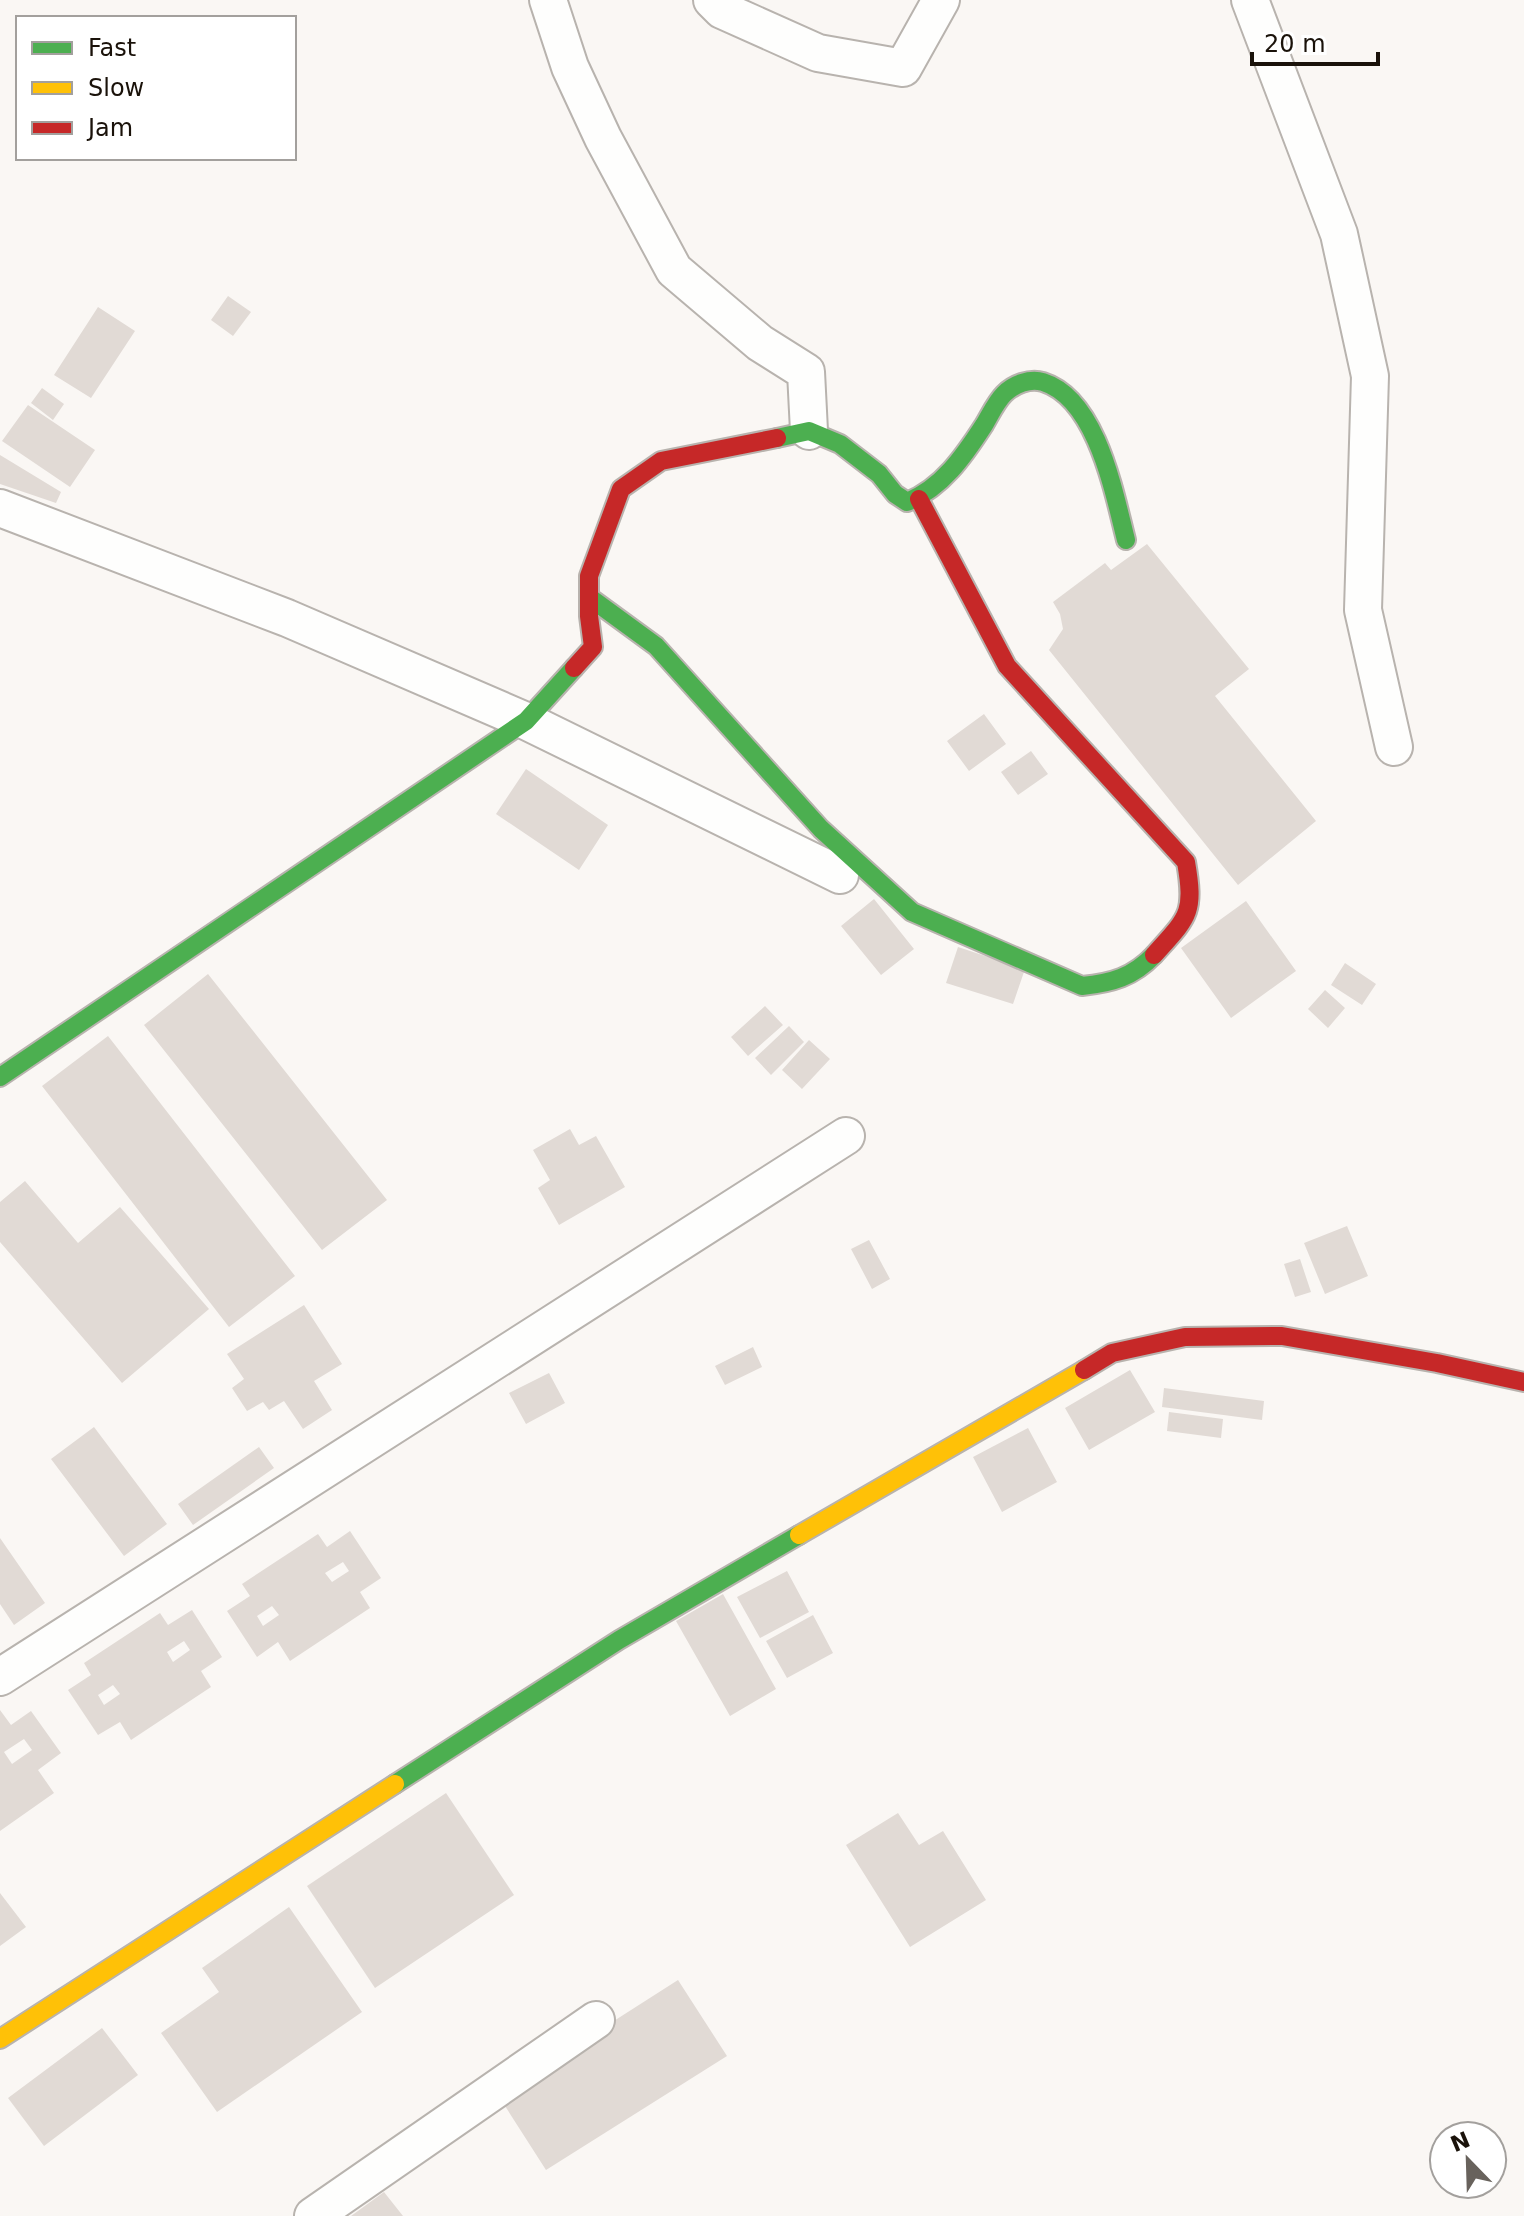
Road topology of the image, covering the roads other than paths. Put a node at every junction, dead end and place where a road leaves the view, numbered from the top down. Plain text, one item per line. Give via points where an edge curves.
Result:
1 (548, 0) edge
2 (712, 0) edge
3 (941, 0) edge
4 (1250, 0) edge
5 (809, 431) junction
6 (919, 499) junction
7 (0, 508) edge
8 (1126, 540) dead end
9 (589, 597) junction
10 (526, 721) junction
11 (1394, 747) dead end
12 (840, 875) dead end
13 (0, 1077) edge
14 (846, 1136) dead end
15 (1524, 1382) edge
16 (0, 1677) edge
17 (596, 2020) dead end
18 (0, 2039) edge
19 (313, 2216) edge

1 - 5 street via 570,67 603,138 674,270 760,343 806,372
2 - 3 street via 722,10 818,53 903,68
4 - 11 street via 1339,234 1370,376 1363,610
5 - 6 street via 840,444 907,502
5 - 9 street via 661,461 621,489 589,576
6 - 8 street via 937,487 1003,395 1035,380 1059,389 1079,407 1098,448
6 - 9 street via 1007,666 1186,862 1191,892 1187,918 1139,971 1082,986 912,912 821,829 656,646
7 - 10 street via 287,618
9 - 10 street via 593,647
10 - 12 street
10 - 13 street
14 - 16 street
15 - 18 street via 1282,1336 1185,1337 1112,1353 619,1640
17 - 19 street

